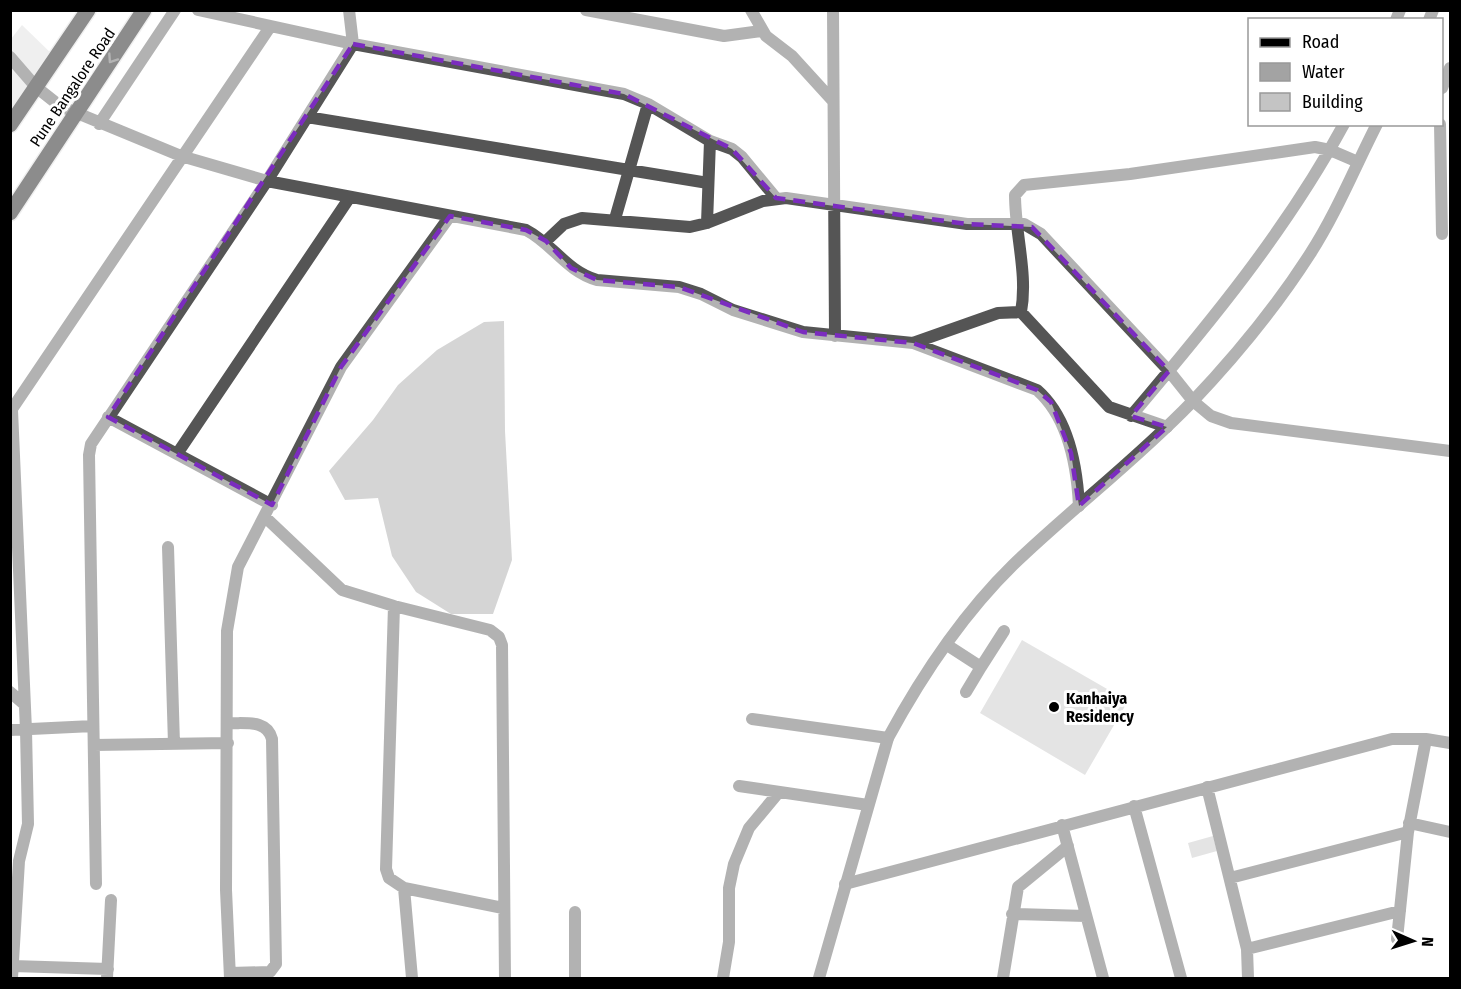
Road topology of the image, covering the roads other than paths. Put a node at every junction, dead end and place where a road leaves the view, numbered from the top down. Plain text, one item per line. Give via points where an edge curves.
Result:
1 (88, 10) edge
2 (144, 10) edge
3 (175, 10) edge
4 (198, 10) edge
5 (349, 10) edge
6 (586, 10) edge
7 (751, 10) edge
8 (833, 10) edge
9 (270, 27) junction
10 (761, 31) junction
11 (353, 44) junction
12 (10, 57) edge
13 (1450, 68) edge
14 (1443, 86) edge
15 (36, 87) junction
16 (833, 101) junction
17 (648, 104) junction
18 (76, 114) junction
19 (307, 117) junction
20 (99, 124) junction
21 (10, 125) edge
22 (1343, 126) edge
23 (1376, 126) edge
24 (1440, 126) edge
25 (710, 141) junction
26 (1330, 150) junction
27 (181, 156) junction
28 (1358, 162) junction
29 (629, 171) junction
30 (267, 181) junction
31 (708, 183) junction
32 (1446, 191) edge
33 (350, 197) junction
34 (776, 198) junction
35 (833, 204) junction
36 (10, 213) edge
37 (450, 216) junction
38 (615, 219) junction
39 (706, 223) junction
40 (1015, 223) junction
41 (1443, 234) dead end
42 (546, 241) junction
43 (1021, 312) junction
44 (835, 336) junction
45 (913, 343) junction
46 (1169, 371) junction
47 (1192, 401) junction
48 (11, 411) edge
49 (1131, 416) junction
50 (108, 417) junction
51 (1167, 427) junction
52 (1450, 451) edge
53 (177, 454) junction
54 (272, 505) junction
55 (1079, 506) junction
56 (265, 517) junction
57 (168, 547) dead end
58 (394, 606) junction
59 (1004, 632) dead end
60 (947, 645) junction
61 (981, 667) junction
62 (10, 692) edge
63 (966, 692) dead end
64 (24, 704) junction
65 (752, 719) dead end
66 (228, 723) junction
67 (93, 726) junction
68 (10, 730) edge
69 (26, 730) junction
70 (888, 738) junction
71 (1426, 739) junction
72 (228, 743) junction
73 (1450, 743) edge
74 (94, 744) junction
75 (174, 744) junction
76 (739, 786) dead end
77 (1207, 786) junction
78 (779, 792) junction
79 (868, 805) junction
80 (1134, 806) junction
81 (1057, 826) junction
82 (1409, 828) junction
83 (1450, 832) edge
84 (1068, 846) junction
85 (1230, 878) junction
86 (96, 884) dead end
87 (845, 884) junction
88 (404, 888) junction
89 (111, 900) dead end
90 (503, 908) junction
91 (1400, 911) junction
92 (575, 912) dead end
93 (1012, 914) junction
94 (1086, 916) junction
95 (1397, 939) dead end
96 (1247, 949) junction
97 (13, 972) edge
98 (107, 974) edge
99 (230, 975) edge
100 (412, 978) edge
101 (505, 978) edge
102 (575, 978) edge
103 (723, 978) edge
104 (819, 978) edge
105 (1003, 978) edge
106 (1103, 978) edge
107 (1181, 978) edge
108 (1248, 978) edge

1 - 15 main road, Pune Bangalore Road
2 -> 18 main road, Pune Bangalore Road
3 - 20 street
4 - 9 street
5 - 11 street
6 - 10 street via 724,36
7 - 10 street
8 - 16 street
9 - 11 street
9 - 27 street
10 - 16 street via 792,56
11 - 17 street via 624,94
11 - 19 street
12 - 15 street
13 - 14 street
15 - 18 street
15 - 21 main road, Pune Bangalore Road
16 - 35 street
17 - 25 street
17 - 29 street
18 - 20 street
18 - 36 main road, Pune Bangalore Road
19 - 29 street
19 - 30 street
20 - 27 street
22 - 26 street
23 - 28 street
24 - 32 street
25 - 31 street
25 - 34 street via 742,157
26 - 28 street
26 - 40 street via 1315,147 1130,174 1030,183 1015,195
26 - 46 street via 1250,272
27 - 30 street
27 - 48 street
28 - 47 street via 1305,261 1268,313
29 - 31 street
29 - 38 street
30 - 33 street
30 - 50 street
31 - 39 street
32 - 41 street
33 - 37 street
33 - 53 street
34 - 35 street
34 - 39 street
35 - 40 street via 967,224
35 - 44 street
37 - 42 street via 526,230
37 - 54 street via 341,368
38 - 39 street via 675,227
38 - 42 street via 573,220
40 - 43 street via 1023,290
40 - 46 street via 1041,234
42 - 44 street via 560,259 584,276 679,287 733,310 803,332
43 - 45 street via 998,313
43 - 49 street via 1101,399
44 - 45 street
45 - 55 street via 1037,390 1051,402 1071,453
46 - 47 street
46 - 49 street
47 - 51 street
47 - 52 street via 1211,416 1232,423
48 - 64 street
49 - 51 street
50 - 53 street
50 - 67 street via 94,437 89,455
51 - 55 street
53 - 54 street
54 - 56 street
55 - 60 street via 1011,566
56 - 58 street via 342,590
56 - 66 street via 238,567 231,595 227,631
57 - 75 street
58 - 88 street via 386,869 393,884
58 - 90 street via 490,630 500,638 505,740
59 - 61 street
60 - 61 street
60 - 70 street
61 - 63 street
62 - 64 street
64 - 69 street
65 - 70 street
66 - 72 street
66 - 99 street via 262,725 270,731 272,739 276,964 270,972
67 - 69 street
67 - 74 street
68 - 69 street
69 - 97 street via 28,824 19,861
70 - 79 street
71 - 73 street
71 - 77 street via 1392,739
71 - 82 street
72 - 75 street
72 - 99 street via 226,890
74 - 75 street
74 - 86 street
76 - 78 street
77 - 80 street
77 - 85 street
78 - 79 street
78 - 103 street via 749,828 734,864
79 - 87 street
80 - 81 street
80 - 107 street
81 - 84 street
81 - 87 street
82 - 83 street
82 - 85 street
82 - 91 street
84 - 93 street via 1022,882
84 - 94 street
85 - 96 street
87 - 104 street
88 - 90 street
88 - 100 street
89 - 98 street
90 - 101 street
91 - 95 street
91 - 96 street
92 - 102 street
93 - 94 street
93 - 105 street
94 - 106 street
96 - 108 street
97 - 98 street

